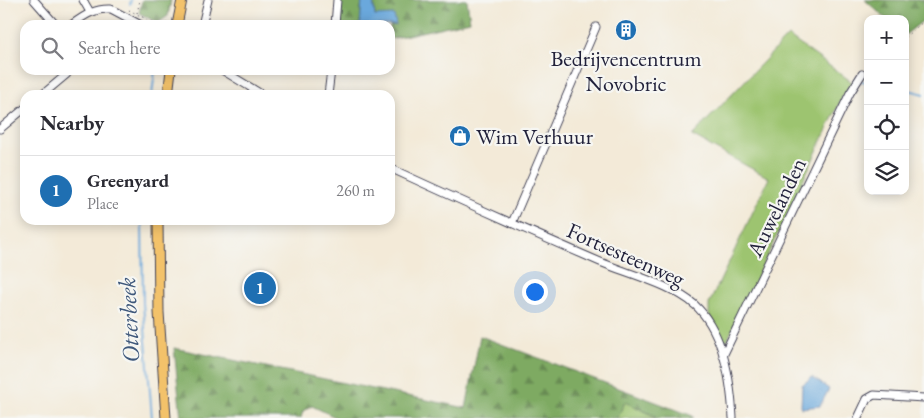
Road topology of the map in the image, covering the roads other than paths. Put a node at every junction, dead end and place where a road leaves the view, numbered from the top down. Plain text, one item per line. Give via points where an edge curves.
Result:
1 (34, 0) edge
2 (83, 0) edge
3 (182, 0) edge
4 (208, 0) edge
5 (336, 0) edge
6 (90, 12) junction
7 (52, 20) edge
8 (78, 20) edge
9 (132, 20) edge
10 (178, 20) edge
11 (203, 20) edge
12 (336, 20) edge
13 (596, 27) dead end
14 (862, 74) dead end
15 (66, 75) edge
16 (170, 75) edge
17 (230, 75) edge
18 (330, 75) edge
19 (48, 90) edge
20 (169, 90) edge
21 (255, 90) edge
22 (329, 90) edge
23 (20, 112) edge
24 (0, 129) edge
25 (395, 170) edge
26 (512, 223) junction
27 (158, 225) edge
28 (723, 356) junction
29 (924, 398) edge
30 (166, 418) edge
31 (734, 418) edge
32 (858, 418) edge

1 - 7 street
2 - 6 street
3 - 10 main road
4 - 11 street
5 - 12 street
6 - 8 street
6 - 9 street via 111,9
13 - 26 street
14 - 28 street, Auwelanden
15 - 19 street
16 - 20 main road
17 - 21 street
18 - 22 street
23 - 24 street
25 - 26 street, Fortsesteenweg
26 - 28 street, Fortsesteenweg via 676,292 706,319
27 - 30 main road via 158,312
28 - 31 street, Fortsesteenweg
29 - 32 street via 874,394 867,399

